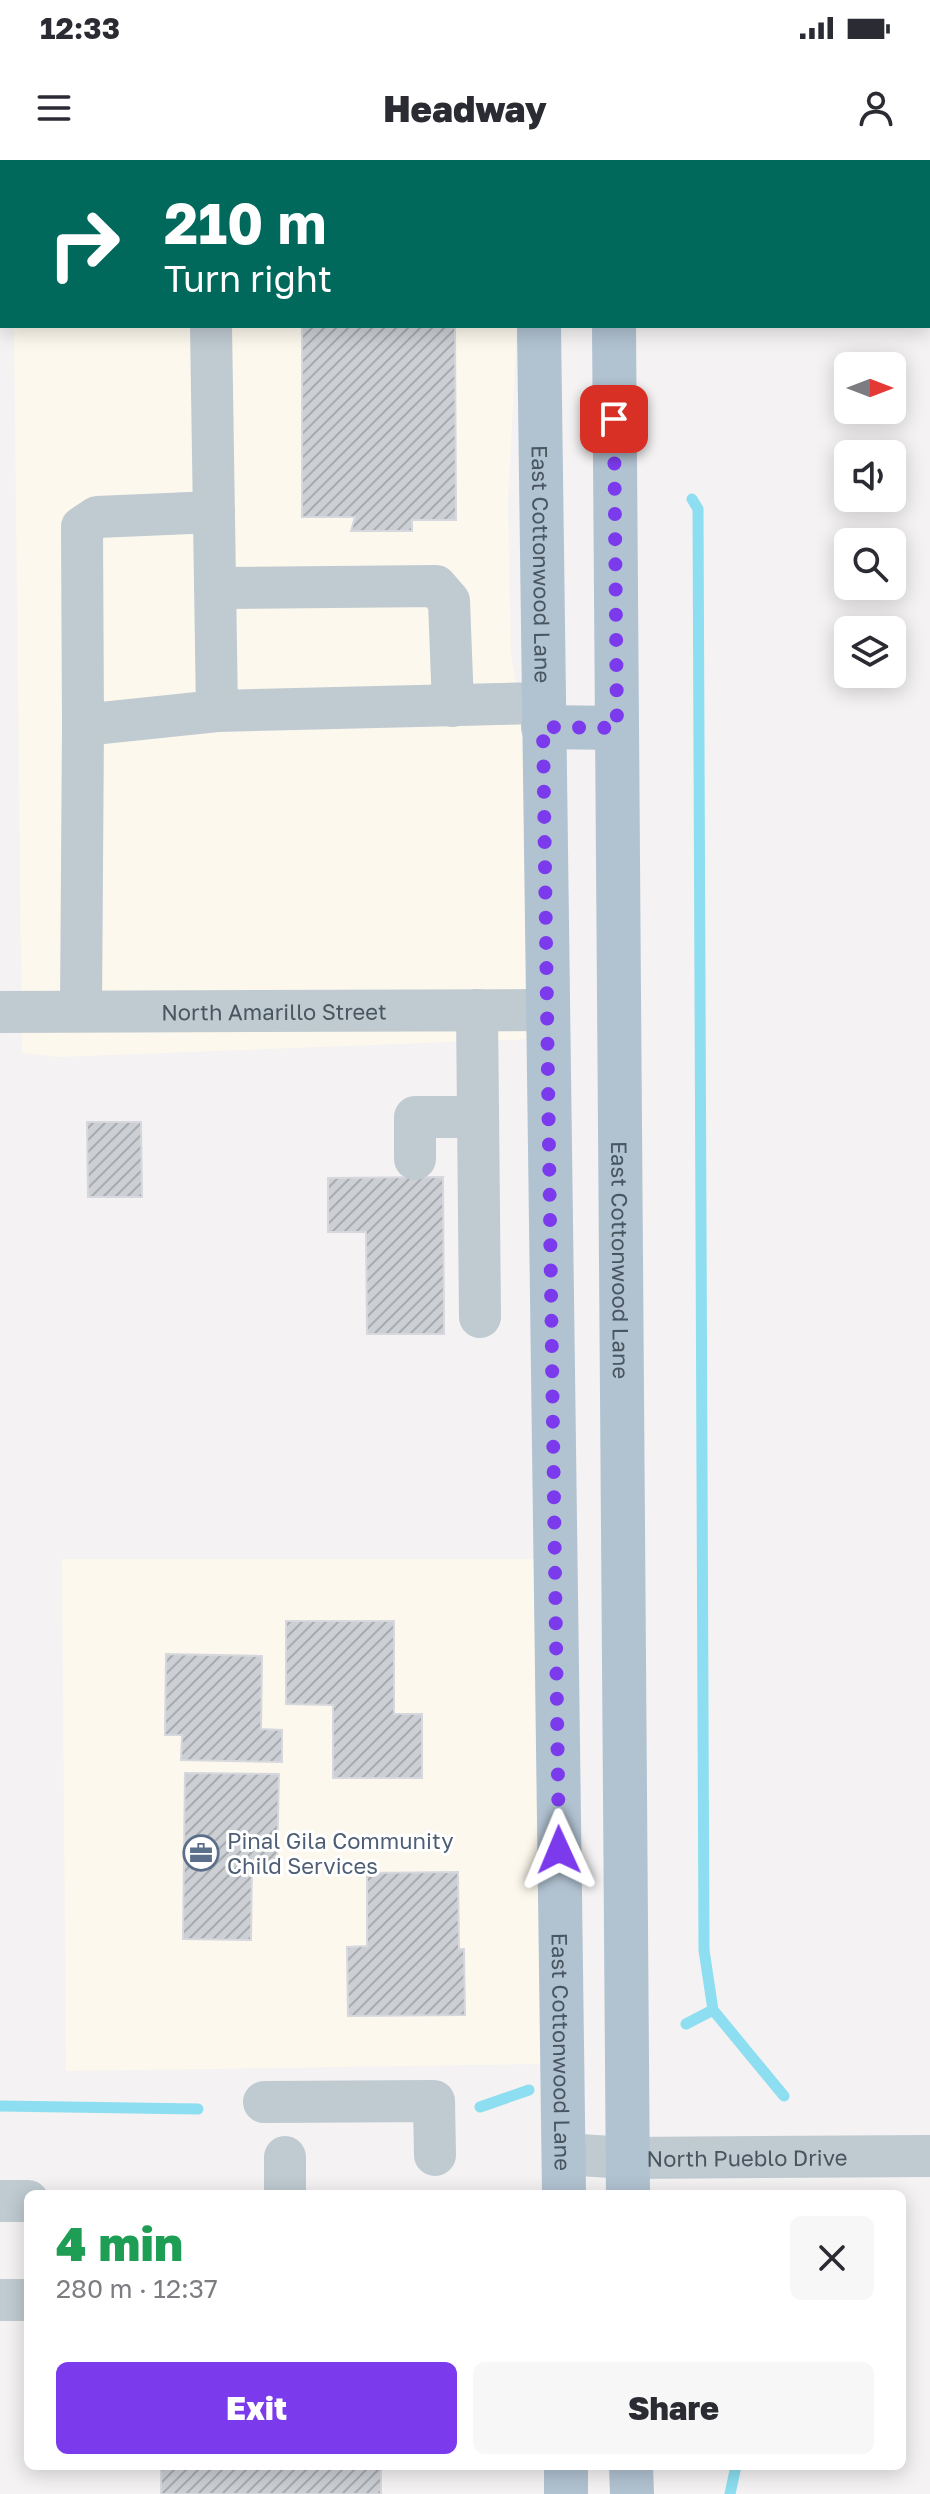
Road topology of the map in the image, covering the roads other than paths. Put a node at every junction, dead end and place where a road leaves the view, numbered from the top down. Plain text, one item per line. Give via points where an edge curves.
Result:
1 (211, 328) edge
2 (539, 328) edge
3 (614, 328) edge
4 (214, 512) junction
5 (215, 588) junction
6 (453, 706) junction
7 (217, 711) junction
8 (543, 715) junction
9 (83, 725) junction
10 (617, 728) junction
11 (477, 1010) junction
12 (546, 1010) junction
13 (81, 1011) junction
14 (0, 1012) edge
15 (478, 1117) junction
16 (415, 1159) dead end
17 (480, 1317) dead end
18 (264, 2102) dead end
19 (435, 2155) dead end
20 (930, 2156) edge
21 (564, 2174) edge
22 (628, 2176) edge
23 (0, 2201) edge
24 (24, 2201) edge
25 (0, 2300) edge
26 (24, 2300) edge
27 (566, 2470) edge
28 (631, 2470) edge
29 (566, 2494) edge
30 (632, 2494) edge

1 - 4 street
2 - 8 main road, East Cottonwood Lane
3 - 10 main road, East Cottonwood Lane
4 - 5 street
4 - 9 street via 97,517 82,527
5 - 6 street via 436,586 449,601
5 - 7 street
6 - 7 street
6 - 8 street
7 - 9 street
8 - 10 main road
8 - 12 main road, East Cottonwood Lane
9 - 13 street
10 - 22 main road, East Cottonwood Lane
11 - 12 street, North Amarillo Street
11 - 13 street, North Amarillo Street
11 - 15 street
12 - 21 main road, East Cottonwood Lane
13 - 14 street, North Amarillo Street
15 - 16 street via 415,1117
15 - 17 street
18 - 19 street via 434,2101
20 - 22 street, North Pueblo Drive
21 - 22 street, North Pueblo Drive
23 - 24 street
25 - 26 street
27 - 29 main road
28 - 30 main road

